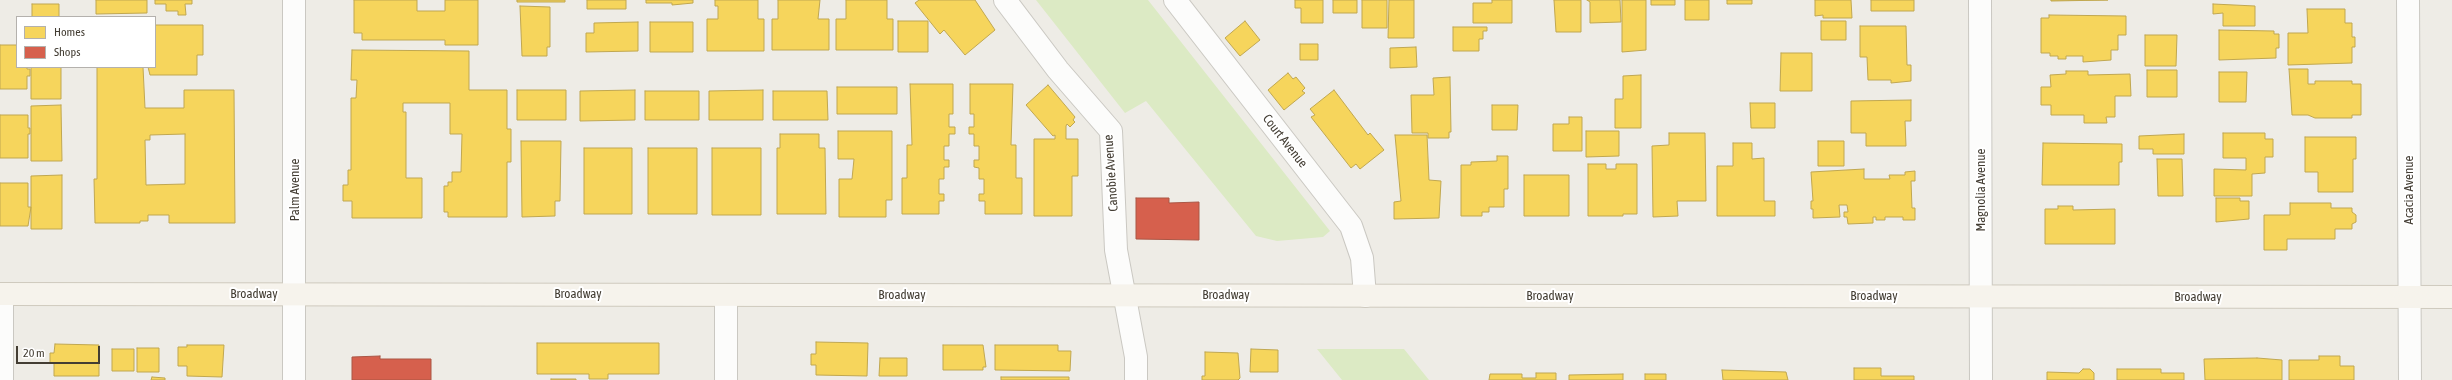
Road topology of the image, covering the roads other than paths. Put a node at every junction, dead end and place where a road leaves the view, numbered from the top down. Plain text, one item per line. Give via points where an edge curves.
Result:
1 (294, 0) edge
2 (1005, 0) edge
3 (1175, 0) edge
4 (1980, 0) edge
5 (2408, 0) edge
6 (1, 294) edge
7 (295, 294) junction
8 (726, 295) junction
9 (1125, 295) junction
10 (1365, 296) junction
11 (1982, 296) junction
12 (2410, 297) junction
13 (2452, 297) edge
14 (2, 380) edge
15 (294, 380) edge
16 (726, 380) edge
17 (1136, 380) edge
18 (1982, 380) edge
19 (2410, 380) edge

1 - 7 street, Palm Avenue
2 - 9 street, Canobie Avenue via 1058,70 1111,131 1116,250
3 - 10 street, Court Avenue via 1351,226 1362,258
4 - 11 street, Magnolia Avenue
5 - 12 street, Acacia Avenue
6 - 7 street, Broadway
6 - 14 street
7 - 8 street, Broadway
7 - 15 street, Palm Avenue
8 - 9 street, Broadway
8 - 16 street
9 - 10 street, Broadway
9 - 17 street, Canobie Avenue via 1136,357
10 - 11 street, Broadway
11 - 12 street, Broadway
11 - 18 street, Magnolia Avenue
12 - 13 street, Broadway
12 - 19 street, Acacia Avenue

